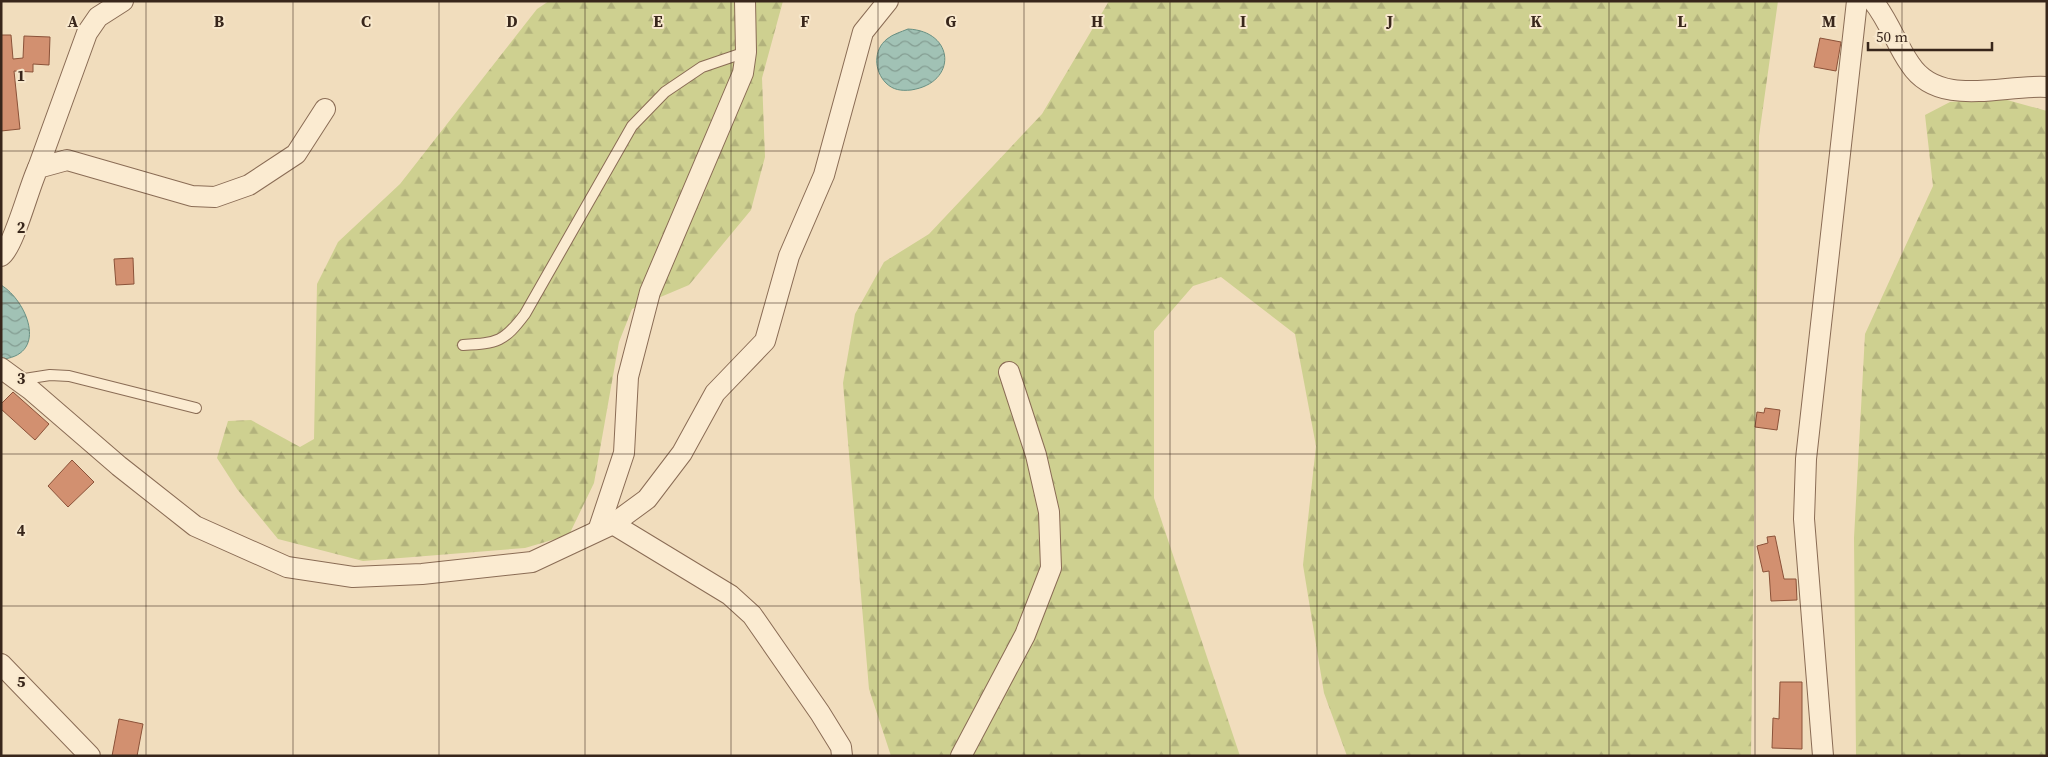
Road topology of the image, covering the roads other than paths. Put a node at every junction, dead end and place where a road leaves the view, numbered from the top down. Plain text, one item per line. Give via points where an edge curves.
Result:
1 (123, 1) edge
2 (745, 1) edge
3 (888, 1) edge
4 (1857, 1) edge
5 (1873, 1) edge
6 (746, 52) junction
7 (2047, 87) edge
8 (325, 109) dead end
9 (38, 168) junction
10 (1, 256) edge
11 (463, 345) dead end
12 (1, 368) edge
13 (1009, 372) dead end
14 (17, 380) junction
15 (196, 408) dead end
16 (606, 526) junction
17 (1, 664) edge
18 (90, 756) edge
19 (842, 756) edge
20 (961, 756) edge
21 (1823, 756) edge

1 - 9 street via 98,17 87,33
2 - 6 street
3 - 16 street via 863,32 824,175 789,256 765,341 715,392 682,453 646,499
4 - 21 street via 1806,459 1804,518
5 - 7 street via 1910,64 1931,84 1947,90 1968,91
6 - 11 lane via 702,67 665,92 632,126 525,314 511,332 493,344
6 - 16 street via 743,73 650,292 628,377 624,453
8 - 9 street via 296,154 249,185 215,197 192,196 67,160
9 - 10 street via 10,246
12 - 14 street
13 - 20 street via 1036,455 1049,512 1051,568 1025,635
14 - 15 lane via 69,376
14 - 16 street via 195,526 286,567 353,577 422,574 532,562
16 - 19 street via 730,595 752,615 820,714 841,747
17 - 18 street

